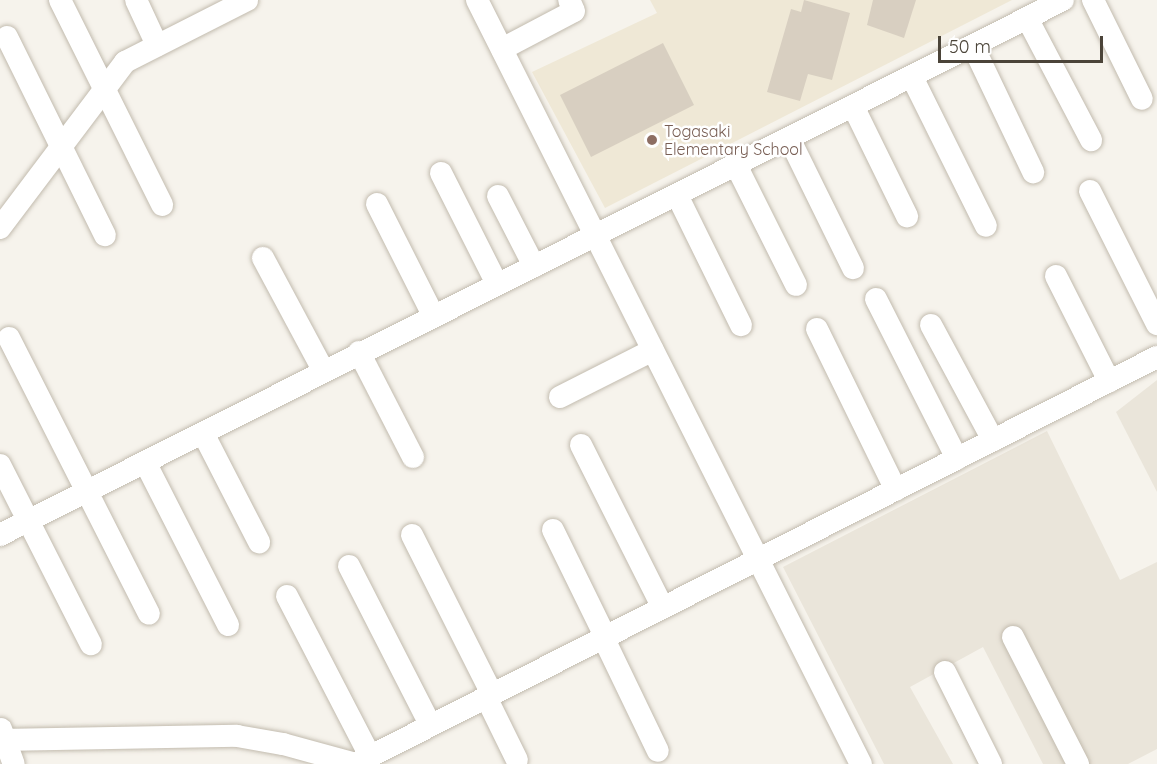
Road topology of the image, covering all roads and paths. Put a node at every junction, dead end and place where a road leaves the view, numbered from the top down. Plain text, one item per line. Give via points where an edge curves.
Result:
1 (60, 0) edge
2 (136, 0) edge
3 (247, 0) edge
4 (477, 0) edge
5 (569, 0) edge
6 (1063, 0) edge
7 (1093, 0) edge
8 (209, 8) edge
9 (1027, 18) junction
10 (7, 37) dead end
11 (157, 45) junction
12 (973, 46) junction
13 (502, 49) junction
14 (912, 76) junction
15 (106, 88) junction
16 (1142, 99) dead end
17 (853, 106) junction
18 (789, 138) junction
19 (1091, 140) dead end
20 (61, 147) junction
21 (736, 165) junction
22 (1033, 172) dead end
23 (441, 173) dead end
24 (1090, 191) dead end
25 (678, 195) junction
26 (498, 196) dead end
27 (377, 204) dead end
28 (162, 205) dead end
29 (907, 216) dead end
30 (986, 226) dead end
31 (0, 228) edge
32 (105, 235) dead end
33 (596, 236) junction
34 (264, 258) dead end
35 (534, 266) junction
36 (853, 268) dead end
37 (1056, 276) dead end
38 (497, 284) junction
39 (796, 285) dead end
40 (876, 299) dead end
41 (433, 315) junction
42 (1157, 324) edge
43 (741, 325) dead end
44 (931, 325) dead end
45 (817, 329) dead end
46 (9, 338) dead end
47 (653, 350) junction
48 (359, 352) junction
49 (1157, 357) edge
50 (323, 370) junction
51 (1108, 381) junction
52 (560, 397) dead end
53 (203, 433) junction
54 (993, 440) junction
55 (581, 445) dead end
56 (413, 457) dead end
57 (957, 459) junction
58 (145, 462) junction
59 (0, 465) edge
60 (896, 490) junction
61 (87, 491) junction
62 (28, 521) junction
63 (553, 530) dead end
64 (0, 535) edge
65 (412, 535) dead end
66 (259, 542) dead end
67 (757, 560) junction
68 (349, 566) dead end
69 (287, 596) dead end
70 (663, 608) junction
71 (149, 614) dead end
72 (228, 625) dead end
73 (1013, 637) dead end
74 (605, 638) junction
75 (91, 644) dead end
76 (945, 672) dead end
77 (489, 695) junction
78 (430, 724) junction
79 (2, 736) edge
80 (658, 751) dead end
81 (517, 760) dead end
82 (360, 761) edge
83 (14, 764) edge
84 (861, 764) edge
85 (991, 764) edge
86 (1078, 764) edge

1 - 15 street
2 - 11 street
3 - 8 street
4 - 13 street
5 - 13 street via 574,11
6 - 9 street
7 - 16 street
8 - 11 street
9 - 12 street
9 - 19 street
10 - 20 street
11 - 15 street via 125,62
12 - 14 street
12 - 22 street
13 - 33 street
14 - 17 street
14 - 30 street
15 - 20 street
15 - 28 street
17 - 18 street
17 - 29 street
18 - 21 street
18 - 36 street
20 - 31 street
20 - 32 street
21 - 25 street
21 - 39 street
23 - 38 street
24 - 42 street
25 - 33 street
25 - 43 street
26 - 35 street
27 - 41 street
33 - 35 street
33 - 47 street
34 - 50 street
35 - 38 street
37 - 51 street
38 - 41 street
40 - 57 street
41 - 48 street
44 - 54 street
45 - 60 street
46 - 61 street
47 - 52 street
47 - 67 street
48 - 50 street
48 - 56 street
49 - 51 street
50 - 53 street
51 - 54 street
53 - 58 street
53 - 66 street
54 - 57 street
55 - 70 street
57 - 60 street
58 - 61 street
58 - 72 street
59 - 62 street
60 - 67 street
61 - 62 street
61 - 71 street
62 - 64 street
62 - 75 street
63 - 74 street
65 - 77 street
67 - 70 street
67 - 84 street
68 - 78 street
69 - 82 street
70 - 74 street
73 - 86 street
74 - 77 street
74 - 80 street
76 - 85 street
77 - 78 street
77 - 81 street
78 - 82 street
79 - 82 street via 237,736
79 - 83 street

